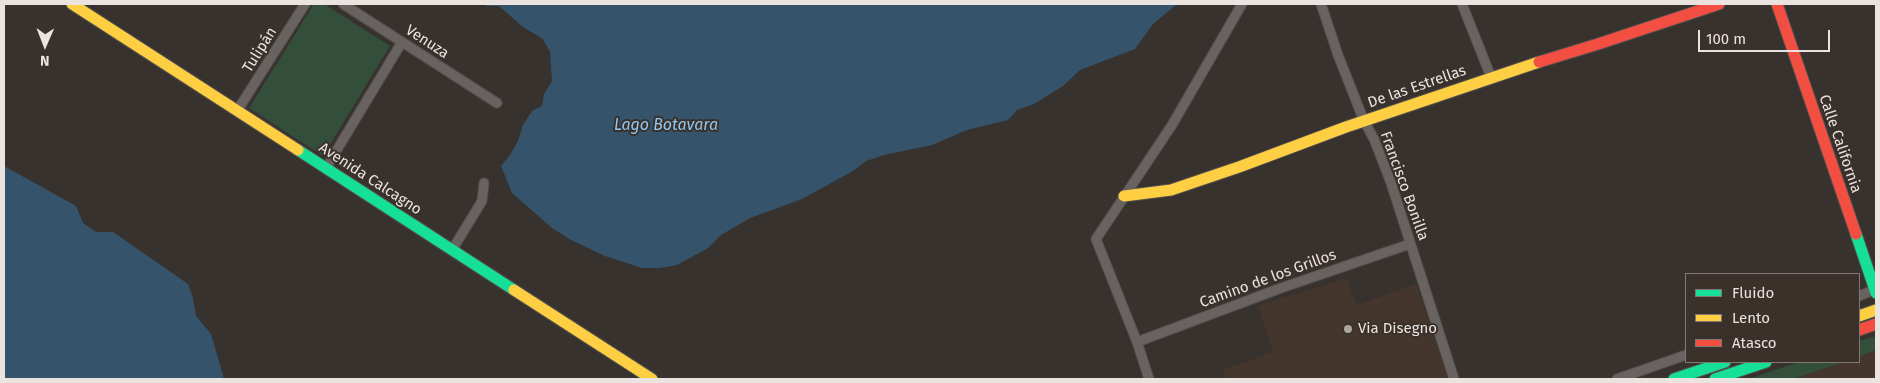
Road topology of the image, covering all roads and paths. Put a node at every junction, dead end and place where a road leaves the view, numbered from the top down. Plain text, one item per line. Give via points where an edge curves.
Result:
1 (72, 4) edge
2 (305, 4) edge
3 (343, 4) edge
4 (1242, 4) edge
5 (1321, 4) edge
6 (1462, 4) edge
7 (1719, 4) edge
8 (1777, 4) edge
9 (402, 42) junction
10 (1491, 77) junction
11 (497, 103) dead end
12 (238, 111) junction
13 (1364, 121) junction
14 (326, 168) junction
15 (484, 183) dead end
16 (1124, 196) junction
17 (1410, 244) junction
18 (452, 250) junction
19 (1876, 291) edge
20 (1860, 296) edge
21 (1876, 310) edge
22 (1860, 316) edge
23 (1876, 324) edge
24 (1860, 330) edge
25 (1136, 342) junction
26 (1685, 355) edge
27 (1722, 363) edge
28 (1763, 363) edge
29 (652, 379) edge
30 (1149, 379) edge
31 (1454, 379) edge
32 (1617, 379) edge
33 (1674, 379) edge
34 (1715, 379) edge

1 - 12 main road, Avenida Calcagno
2 - 12 street, Tulipán
3 - 9 street, Venuza
4 - 16 street via 1172,125
5 - 13 street, Francisco Bonilla
6 - 10 street
7 - 10 main road, De las Estrellas
8 - 19 main road, Calle California
9 - 11 street, Venuza
9 - 14 street
10 - 13 main road, De las Estrellas
12 - 14 main road, Avenida Calcagno
13 - 16 main road, De las Estrellas via 1171,190
13 - 17 street, Francisco Bonilla via 1391,183
14 - 18 main road, Avenida Calcagno
15 - 18 street via 482,201
16 - 25 street via 1096,239
17 - 25 street, Camino de los Grillos
17 - 31 street, Francisco Bonilla
18 - 29 main road, Avenida Calcagno
19 - 20 street
21 - 22 main road
23 - 24 main road
25 - 30 street
26 - 32 street
27 - 33 main road
28 - 34 main road

